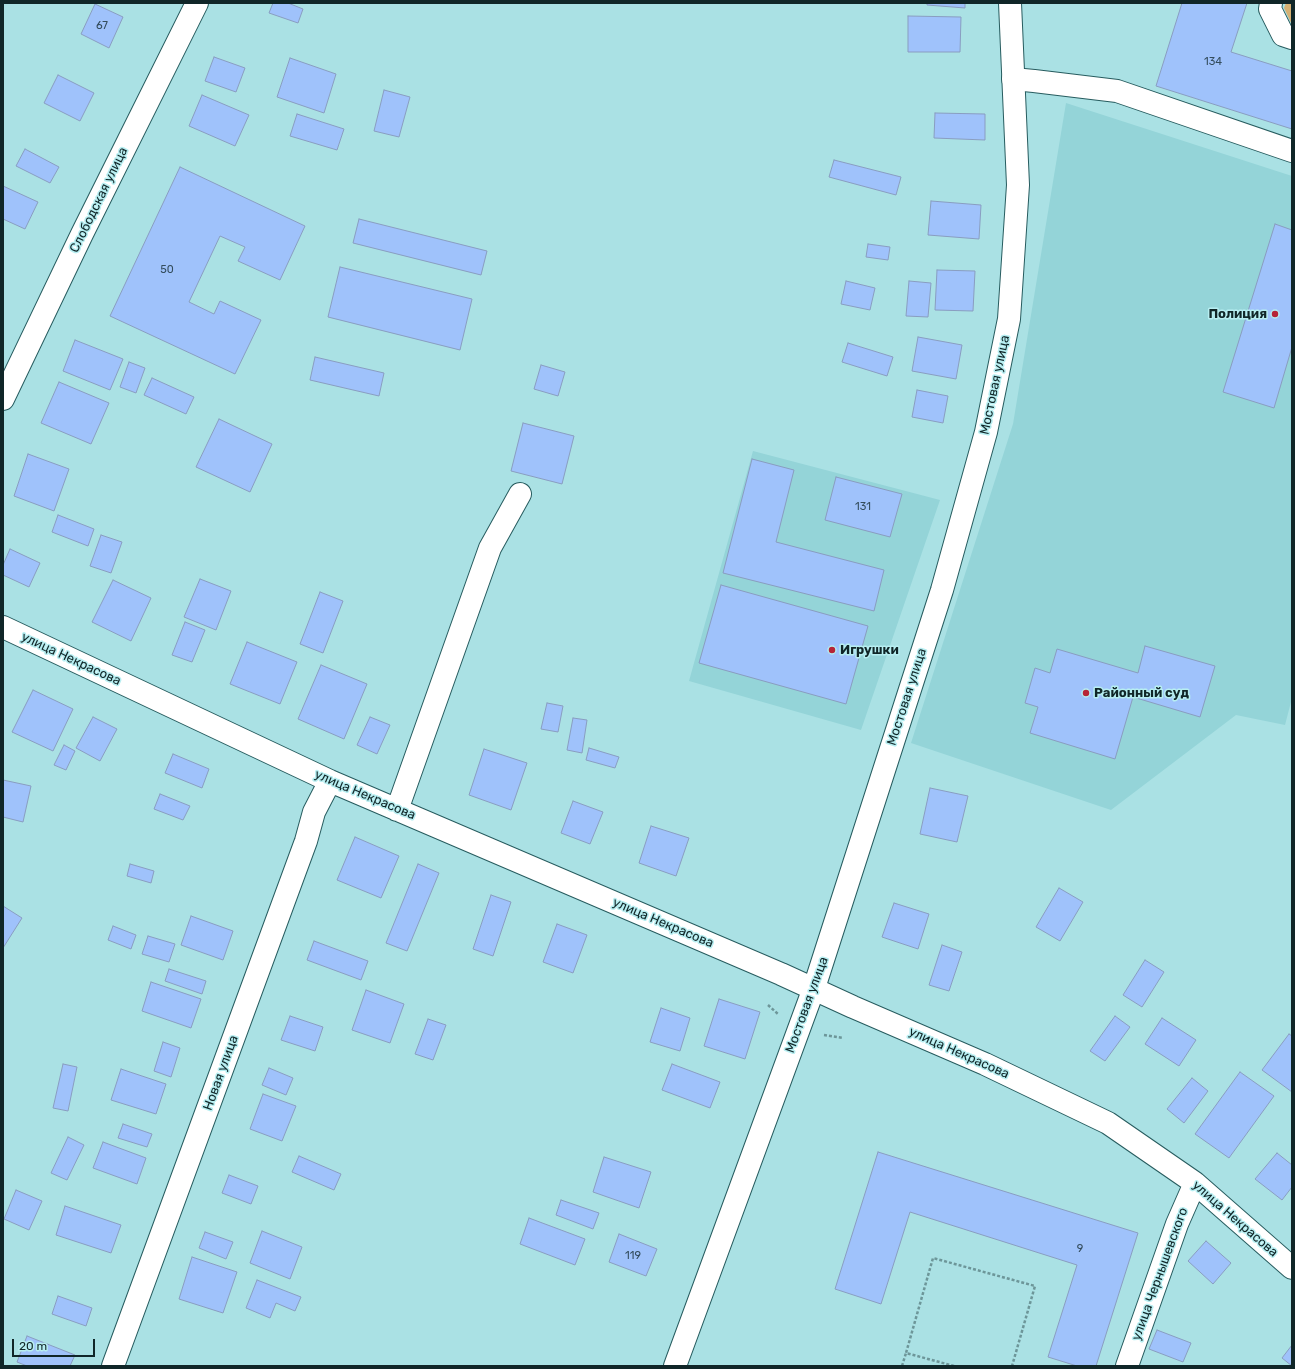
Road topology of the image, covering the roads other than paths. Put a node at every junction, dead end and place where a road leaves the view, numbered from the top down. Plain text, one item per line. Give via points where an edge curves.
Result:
1 (197, 3) edge
2 (1010, 3) edge
3 (1271, 3) edge
4 (1292, 38) edge
5 (1013, 80) junction
6 (1292, 151) edge
7 (3, 399) edge
8 (520, 494) dead end
9 (3, 627) edge
10 (330, 781) junction
11 (397, 810) junction
12 (814, 988) junction
13 (1195, 1183) junction
14 (1292, 1268) edge
15 (113, 1366) edge
16 (676, 1366) edge
17 (1127, 1366) edge

1 - 7 street, Слободская улица via 78,241
2 - 5 street, Мостовая улица
3 - 4 street via 1270,9 1283,35
5 - 6 street via 1117,91
5 - 12 street, Мостовая улица via 1018,185 1010,311 986,432 942,590
8 - 11 street via 490,548
9 - 10 street, улица Некрасова
10 - 11 street, улица Некрасова
10 - 15 street, Новая улица via 314,812 306,841
11 - 12 street, улица Некрасова
12 - 13 street, улица Некрасова via 1108,1122
12 - 16 street, Мостовая улица
13 - 14 street, улица Некрасова
13 - 17 street, улица Чернышевского via 1177,1224

